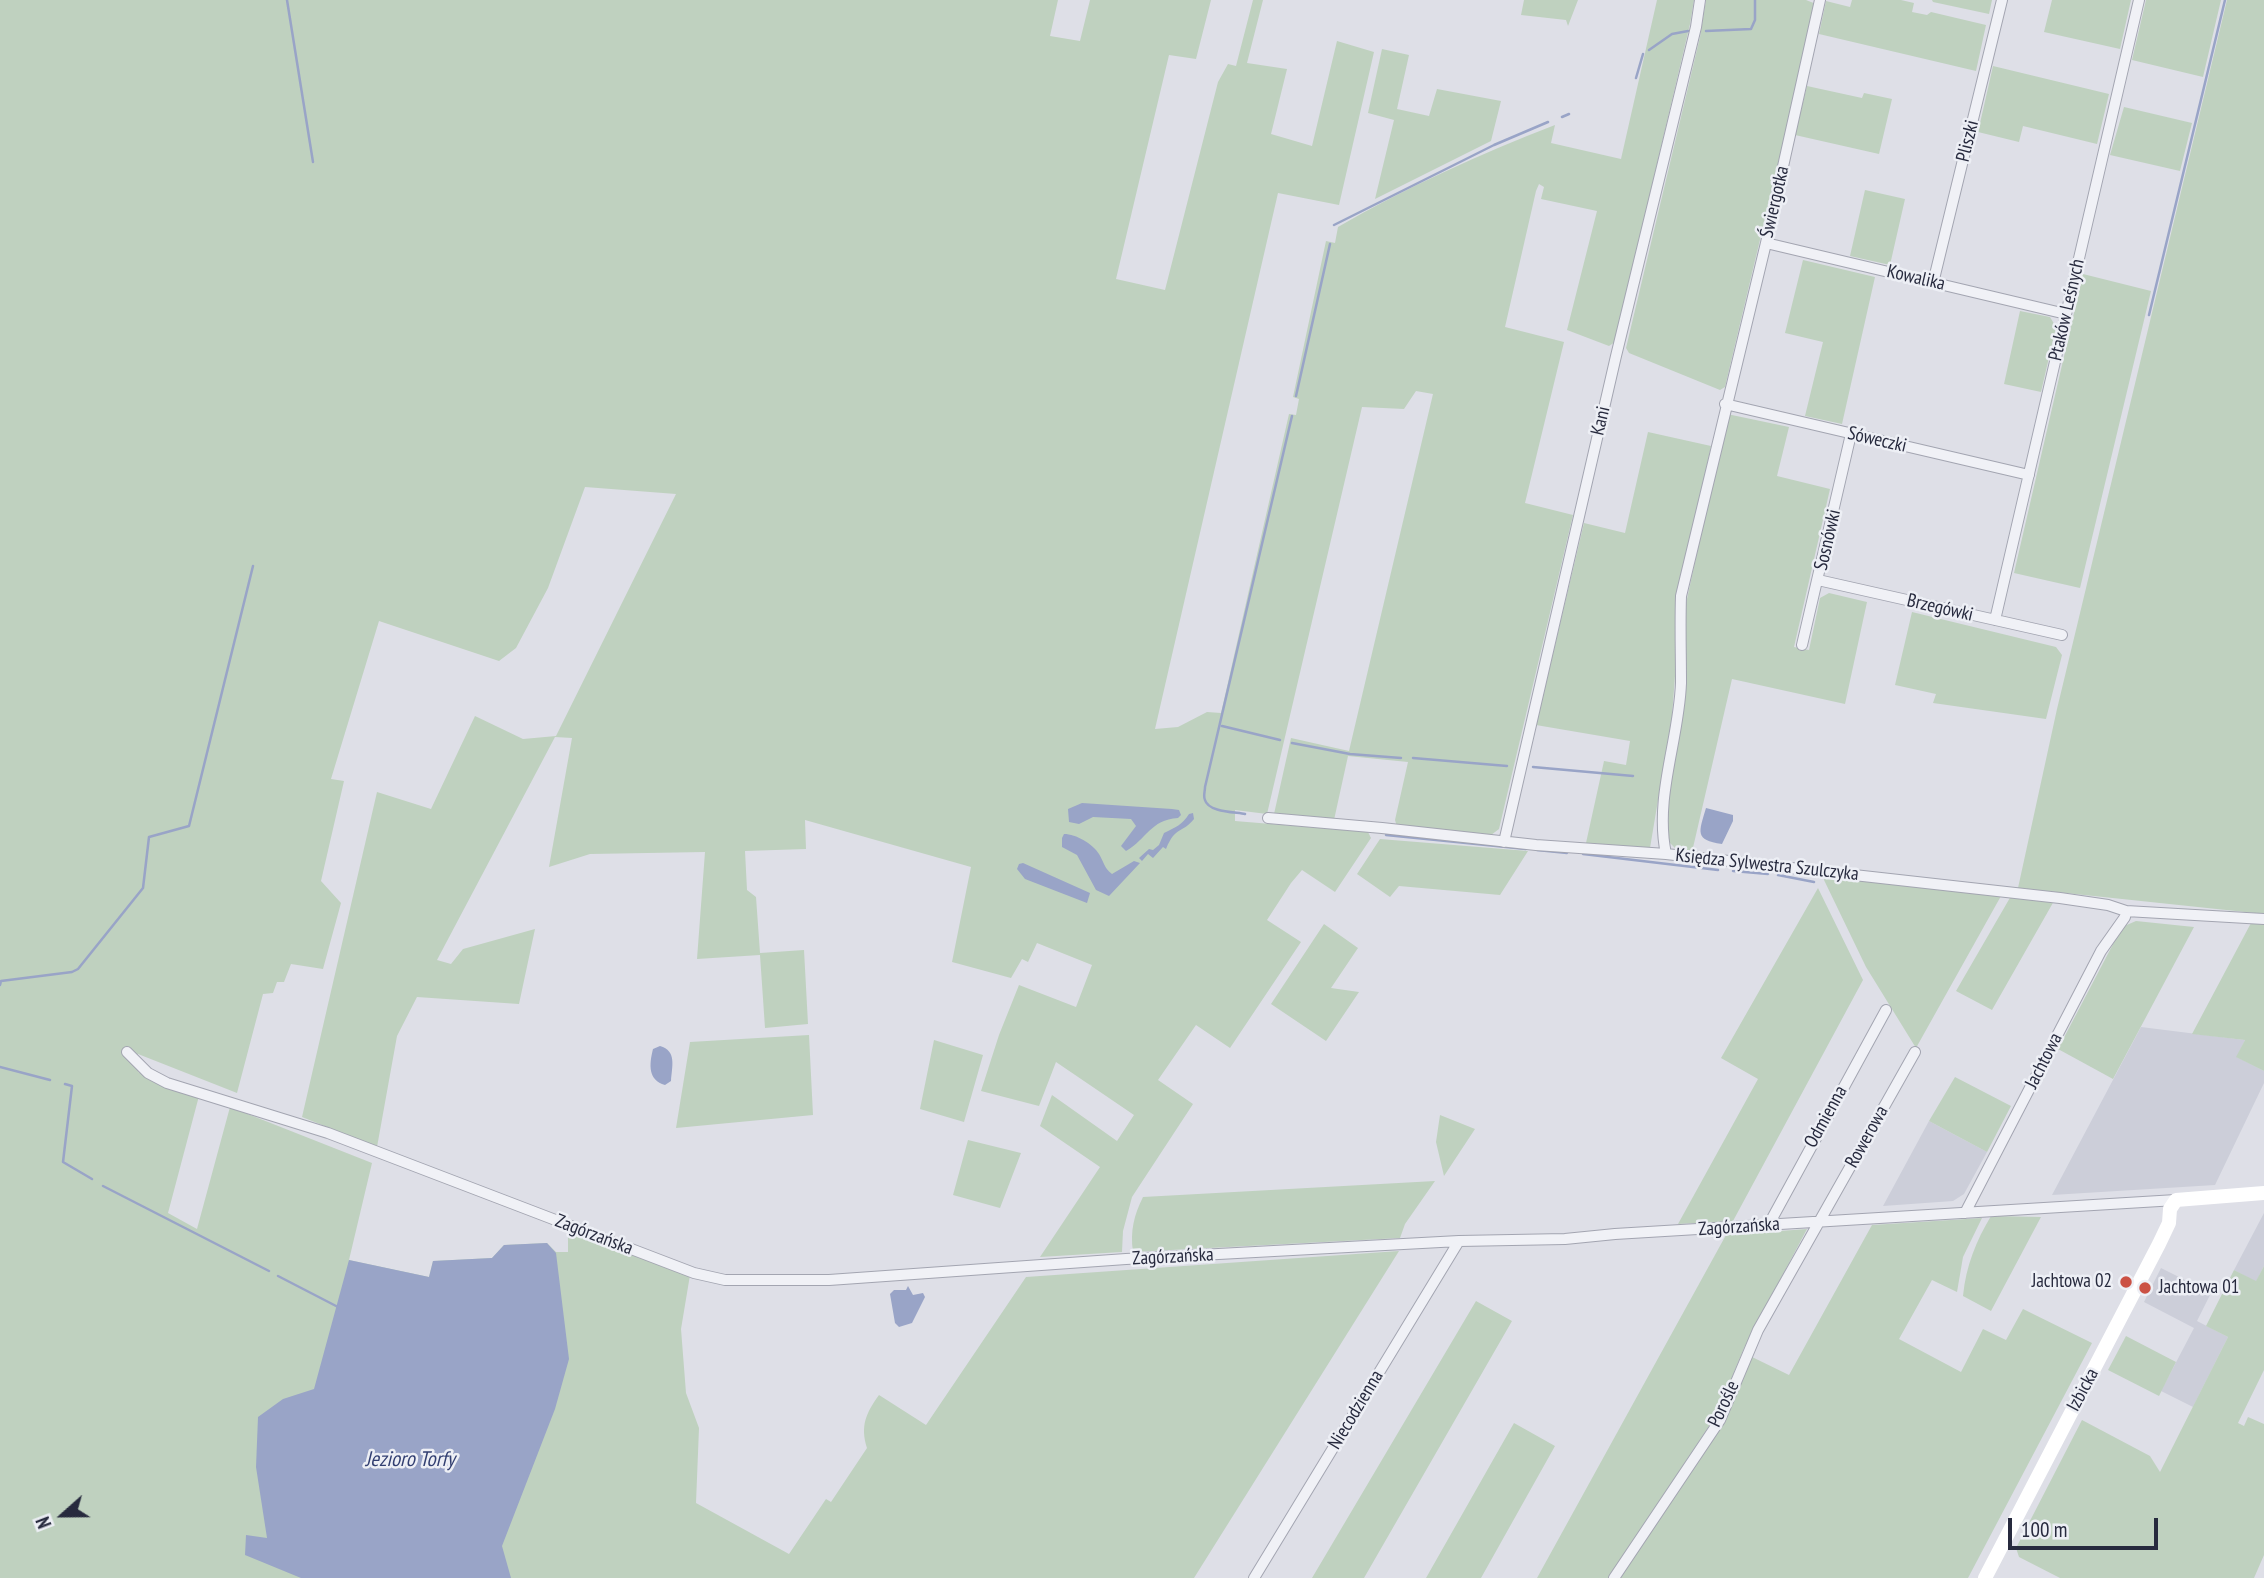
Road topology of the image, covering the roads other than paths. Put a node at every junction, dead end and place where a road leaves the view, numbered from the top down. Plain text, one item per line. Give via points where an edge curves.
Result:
1 (1700, 0) edge
2 (1821, 0) edge
3 (2002, 0) edge
4 (2139, 0) edge
5 (1766, 243) junction
6 (1933, 283) junction
7 (2066, 314) junction
8 (1725, 404) junction
9 (1851, 434) junction
10 (2029, 475) junction
11 (1818, 580) junction
12 (1995, 620) junction
13 (2062, 635) dead end
14 (1802, 645) dead end
15 (1268, 818) dead end
16 (1504, 842) junction
17 (1666, 854) junction
18 (2126, 911) junction
19 (2264, 919) edge
20 (1886, 1010) dead end
21 (127, 1052) dead end
22 (1915, 1052) dead end
23 (2264, 1193) edge
24 (2176, 1200) junction
25 (1965, 1213) junction
26 (1821, 1222) junction
27 (1768, 1226) junction
28 (1459, 1241) junction
29 (1254, 1578) edge
30 (1614, 1578) edge
31 (1985, 1578) edge

1 - 16 street, Kani
2 - 5 street, Świergotka
3 - 6 street, Pliszki
4 - 7 street, Ptaków Leśnych
5 - 6 street, Kowalika
5 - 8 street, Świergotka
6 - 7 street, Kowalika
7 - 10 street, Ptaków Leśnych
8 - 9 street, Sóweczki
8 - 17 street, Świergotka via 1681,596 1681,683 1661,818
9 - 10 street, Sóweczki
9 - 11 street, Sosnówki
10 - 12 street, Ptaków Leśnych
11 - 12 street, Brzegówki
11 - 14 street, Sosnówki
12 - 13 street, Brzegówki
15 - 16 street, Księdza Sylwestra Szulczyka
16 - 17 street, Księdza Sylwestra Szulczyka
17 - 18 street, Księdza Sylwestra Szulczyka via 2060,898
18 - 19 street, Księdza Sylwestra Szulczyka
18 - 25 street, Jachtowa
20 - 27 street, Odmienna
21 - 28 street, Zagórzańska via 148,1073 167,1083 328,1133 694,1273 725,1280 829,1280
22 - 26 street, Rowerowa
23 - 24 street, Zagórzańska
24 - 25 street, Zagórzańska
24 - 31 street, Izbicka via 2140,1281
25 - 26 street, Zagórzańska
26 - 27 street, Zagórzańska
26 - 30 street, Porośle via 1758,1330 1720,1420
27 - 28 street, Zagórzańska
28 - 29 street, Niecodzienna

